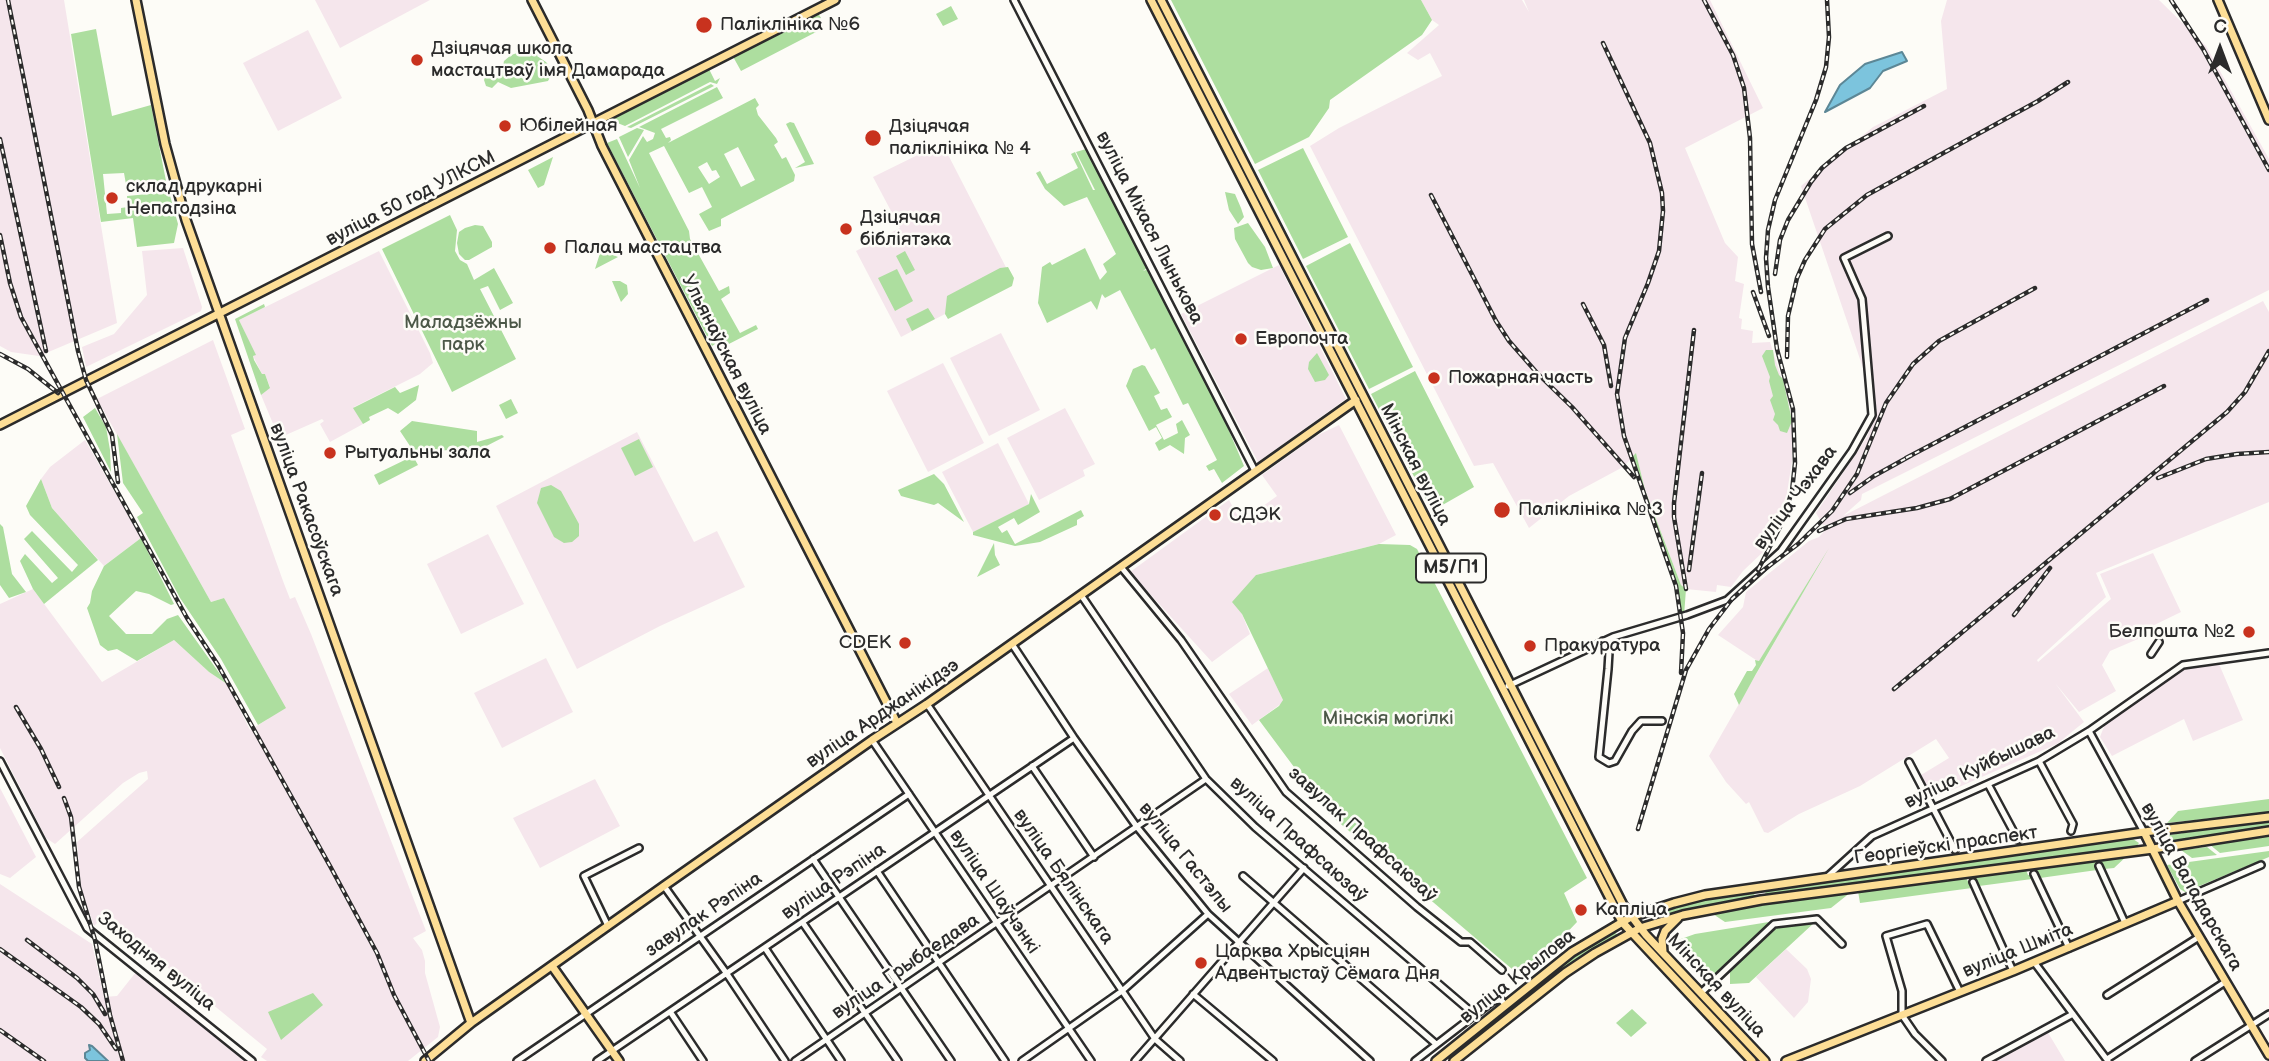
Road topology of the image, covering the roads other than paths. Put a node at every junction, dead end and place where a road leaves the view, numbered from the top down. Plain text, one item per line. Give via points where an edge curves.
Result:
1 (136, 0) edge
2 (532, 0) edge
3 (835, 0) edge
4 (1014, 0) edge
5 (1152, 0) edge
6 (1161, 0) edge
7 (2218, 0) edge
8 (2269, 120) edge
9 (593, 124) junction
10 (1266, 205) junction
11 (1258, 209) junction
12 (1888, 236) dead end
13 (219, 313) junction
14 (1362, 396) junction
15 (1355, 401) junction
16 (0, 425) edge
17 (1255, 471) junction
18 (1121, 566) junction
19 (1081, 595) junction
20 (1603, 641) junction
21 (2159, 642) dead end
22 (1012, 643) junction
23 (2269, 653) edge
24 (2151, 654) dead end
25 (1511, 684) junction
26 (1502, 688) junction
27 (927, 704) junction
28 (1662, 721) dead end
29 (897, 723) junction
30 (2089, 731) junction
31 (1074, 737) junction
32 (872, 740) junction
33 (0, 761) edge
34 (2039, 761) junction
35 (1909, 762) dead end
36 (1032, 766) junction
37 (1206, 779) junction
38 (1988, 784) junction
39 (909, 794) junction
40 (988, 796) junction
41 (1933, 808) junction
42 (2269, 817) edge
43 (1138, 827) junction
44 (2071, 831) dead end
45 (2269, 831) edge
46 (2144, 832) junction
47 (935, 833) junction
48 (2018, 839) dead end
49 (639, 848) dead end
50 (2153, 849) junction
51 (1955, 850) dead end
52 (1094, 857) junction
53 (813, 859) junction
54 (2261, 865) dead end
55 (2099, 866) dead end
56 (1304, 868) junction
57 (877, 871) junction
58 (2034, 874) dead end
59 (1243, 876) dead end
60 (1825, 879) junction
61 (1973, 882) dead end
62 (664, 886) junction
63 (1050, 886) junction
64 (1759, 888) junction
65 (840, 897) junction
66 (1761, 900) junction
67 (2178, 901) junction
68 (1272, 903) junction
69 (1208, 914) junction
70 (1683, 915) junction
71 (1631, 918) junction
72 (1622, 922) junction
73 (803, 923) junction
74 (2125, 923) junction
75 (997, 924) junction
76 (608, 926) junction
77 (1640, 928) junction
78 (1631, 932) junction
79 (701, 937) junction
80 (2199, 937) junction
81 (1237, 942) junction
82 (1842, 944) dead end
83 (765, 948) junction
84 (2069, 948) junction
85 (1664, 953) junction
86 (2034, 962) junction
87 (940, 963) junction
88 (552, 966) junction
89 (1502, 970) dead end
90 (2013, 971) junction
91 (727, 974) junction
92 (2225, 982) junction
93 (902, 989) junction
94 (1122, 991) junction
95 (1959, 992) junction
96 (1701, 993) junction
97 (1193, 994) junction
98 (2107, 995) dead end
99 (1506, 1005) junction
100 (671, 1013) junction
101 (866, 1013) junction
102 (2073, 1014) junction
103 (2269, 1014) edge
104 (586, 1015) junction
105 (1475, 1015) junction
106 (1902, 1015) junction
107 (471, 1023) junction
108 (2250, 1024) junction
109 (1069, 1029) junction
110 (1155, 1039) junction
111 (826, 1040) junction
112 (1436, 1044) junction
113 (612, 1052) junction
114 (2269, 1055) edge
115 (2107, 1060) edge
116 (252, 1061) edge
117 (425, 1061) edge
118 (517, 1061) edge
119 (597, 1061) edge
120 (619, 1061) edge
121 (703, 1061) edge
122 (785, 1061) edge
123 (795, 1061) edge
124 (841, 1061) edge
125 (898, 1061) edge
126 (951, 1061) edge
127 (1005, 1061) edge
128 (1022, 1061) edge
129 (1091, 1061) edge
130 (1135, 1061) edge
131 (1180, 1061) edge
132 (1273, 1061) edge
133 (1370, 1061) edge
134 (1415, 1061) edge
135 (1436, 1061) edge
136 (1454, 1061) edge
137 (1752, 1061) edge
138 (1765, 1061) edge
139 (1786, 1061) edge
140 (1942, 1061) edge
141 (1986, 1061) edge
142 (2196, 1061) edge

1 - 13 main road, вуліца Ракасоўскага via 175,184
2 - 9 main road, Ульянаўская вуліца
3 - 9 main road, вуліца 50 год УЛКСМ
4 - 17 street, вуліца Міхася Лынькова
5 - 11 main road, Мінская вуліца / М5/П1
6 - 10 main road, Мінская вуліца / М5/П1
7 - 8 main road
9 - 13 main road, вуліца 50 год УЛКСМ
9 - 29 main road, Ульянаўская вуліца
10 - 11 main road
10 - 14 main road, Мінская вуліца / М5/П1
11 - 15 main road, Мінская вуліца / М5/П1
12 - 20 street, вуліца Чэхава via 1843,258 1862,299 1872,415 1800,527 1781,551 1727,600
13 - 16 main road, вуліца 50 год УЛКСМ
13 - 107 main road, вуліца Ракасоўскага
14 - 15 main road, вуліца Арджанікідзэ
14 - 25 main road, Мінская вуліца / М5/П1
15 - 17 main road, вуліца Арджанікідзэ
15 - 26 main road, Мінская вуліца / М5/П1
17 - 18 main road, вуліца Арджанікідзэ
18 - 19 main road, вуліца Арджанікідзэ
18 - 89 street, завулак Прафсаюзаў via 1181,639 1286,792 1417,907
19 - 22 main road, вуліца Арджанікідзэ
19 - 37 street, вуліца Прафсаюзаў
20 - 25 street, вуліца Чэхава
20 - 28 street via 1609,652 1599,757 1615,761 1641,721
21 - 24 street
22 - 27 main road, вуліца Арджанікідзэ
22 - 31 street, вуліца Гастэлы
23 - 30 street, вуліца Куйбышава via 2183,664
25 - 26 street, вуліца Чэхава
25 - 71 main road, Мінская вуліца / М5/П1
26 - 72 main road, Мінская вуліца / М5/П1
27 - 29 main road, вуліца Арджанікідзэ
27 - 40 street, вуліца Бялінскага
29 - 32 main road, вуліца Арджанікідзэ
30 - 34 street, вуліца Куйбышава
30 - 46 street, вуліца Валадарскага
31 - 36 street, вуліца Рэпіна
31 - 43 street, вуліца Гастэлы
32 - 39 street, вуліца Шаўчэнкі
32 - 62 main road, вуліца Арджанікідзэ
33 - 116 street, Заходняя вуліца via 87,928
34 - 38 street, вуліца Куйбышава
34 - 44 street via 2073,824
35 - 41 street
36 - 40 street, вуліца Рэпіна
36 - 52 street
37 - 43 street, вуліца Грыбаедава
37 - 56 street, вуліца Прафсаюзаў
38 - 41 street, вуліца Куйбышава
38 - 48 street
39 - 47 street, вуліца Шаўчэнкі
39 - 53 street, завулак Рэпіна
40 - 47 street, вуліца Рэпіна
40 - 63 street, вуліца Бялінскага
41 - 51 street
41 - 60 street, вуліца Куйбышава via 1872,836
42 - 46 main road, Георгіеўскі праспект
43 - 52 street, вуліца Грыбаедава
43 - 69 street, вуліца Гастэлы
45 - 50 main road, Георгіеўскі праспект
46 - 50 main road, вуліца Валадарскага
46 - 60 main road, Георгіеўскі праспект
47 - 57 street, вуліца Рэпіна
47 - 75 street, вуліца Шаўчэнкі
49 - 76 street via 584,876
50 - 66 main road, Георгіеўскі праспект
50 - 67 main road, вуліца Валадарскага
52 - 63 street, вуліца Грыбаедава
53 - 65 street
53 - 79 street, завулак Рэпіна
54 - 67 street, вуліца Шміта
55 - 74 street
56 - 68 street
56 - 105 street, вуліца Прафсаюзаў
57 - 65 street, вуліца Рэпіна
57 - 87 street
58 - 84 street
59 - 68 street
60 - 64 main road, Георгіеўскі праспект
61 - 90 street
62 - 76 main road, вуліца Арджанікідзэ
62 - 79 street
63 - 75 street, вуліца Грыбаедава
63 - 94 street, вуліца Бялінскага
64 - 66 main road
64 - 71 main road, Георгіеўскі праспект via 1705,895
65 - 73 street, вуліца Рэпіна
65 - 93 street
66 - 70 main road, Георгіеўскі праспект
67 - 74 main road, вуліца Шміта
67 - 80 main road, вуліца Валадарскага
68 - 81 street
68 - 112 street
69 - 81 street, вуліца Гастэлы
69 - 94 street
70 - 77 main road, Георгіеўскі праспект
70 - 85 main road via 1665,932
71 - 72 main road, вуліца Крылова
71 - 77 main road, Мінская вуліца / М5/П1
72 - 78 main road, Мінская вуліца / М5/П1
72 - 99 main road, вуліца Крылова via 1561,960
73 - 83 street, вуліца Рэпіна
73 - 101 street
74 - 84 main road, вуліца Шміта
75 - 87 street, вуліца Грыбаедава
75 - 109 street, вуліца Шаўчэнкі
76 - 88 main road, вуліца Арджанікідзэ
77 - 78 main road, вуліца Крылова
77 - 85 main road, Мінская вуліца / М5/П1
78 - 136 main road, вуліца Крылова via 1565,973
78 - 137 main road, Мінская вуліца / М5/П1
79 - 91 street
79 - 104 street, завулак Рэпіна
80 - 92 main road, вуліца Валадарскага
80 - 98 street
81 - 97 street
81 - 133 street, вуліца Гастэлы
82 - 96 street via 1817,919 1774,924
83 - 91 street, вуліца Рэпіна
83 - 111 street
84 - 86 main road, вуліца Шміта
85 - 96 main road, Мінская вуліца / М5/П1
86 - 90 main road, вуліца Шміта
86 - 102 street
87 - 93 street, вуліца Грыбаедава
87 - 127 street
88 - 104 main road
88 - 107 main road, вуліца Арджанікідзэ
90 - 95 main road, вуліца Шміта
91 - 100 street, вуліца Рэпіна
91 - 122 street
92 - 108 main road, вуліца Валадарскага
92 - 115 street
93 - 101 street, вуліца Грыбаедава
93 - 126 street
94 - 109 street
94 - 110 street, вуліца Бялінскага
95 - 106 main road, вуліца Шміта
95 - 106 street via 1927,924 1886,936 1902,991
96 - 138 main road, Мінская вуліца / М5/П1
97 - 110 street
97 - 132 street
99 - 105 street via 1493,1001
99 - 135 main road, вуліца Крылова
100 - 113 street, вуліца Рэпіна
100 - 121 street
101 - 111 street, вуліца Грыбаедава
101 - 125 street
102 - 115 street
102 - 141 street
103 - 108 street
104 - 113 main road
104 - 118 street, завулак Рэпіна
105 - 112 street
106 - 139 main road, вуліца Шміта
106 - 140 street
107 - 117 main road, вуліца Арджанікідзэ via 438,1055
108 - 114 main road, вуліца Валадарскага
108 - 142 street
109 - 128 street
109 - 129 street, вуліца Шаўчэнкі
110 - 130 street
110 - 131 street, вуліца Бялінскага
111 - 123 street, вуліца Грыбаедава
111 - 124 street
112 - 134 street
113 - 119 street, вуліца Рэпіна
113 - 120 main road

